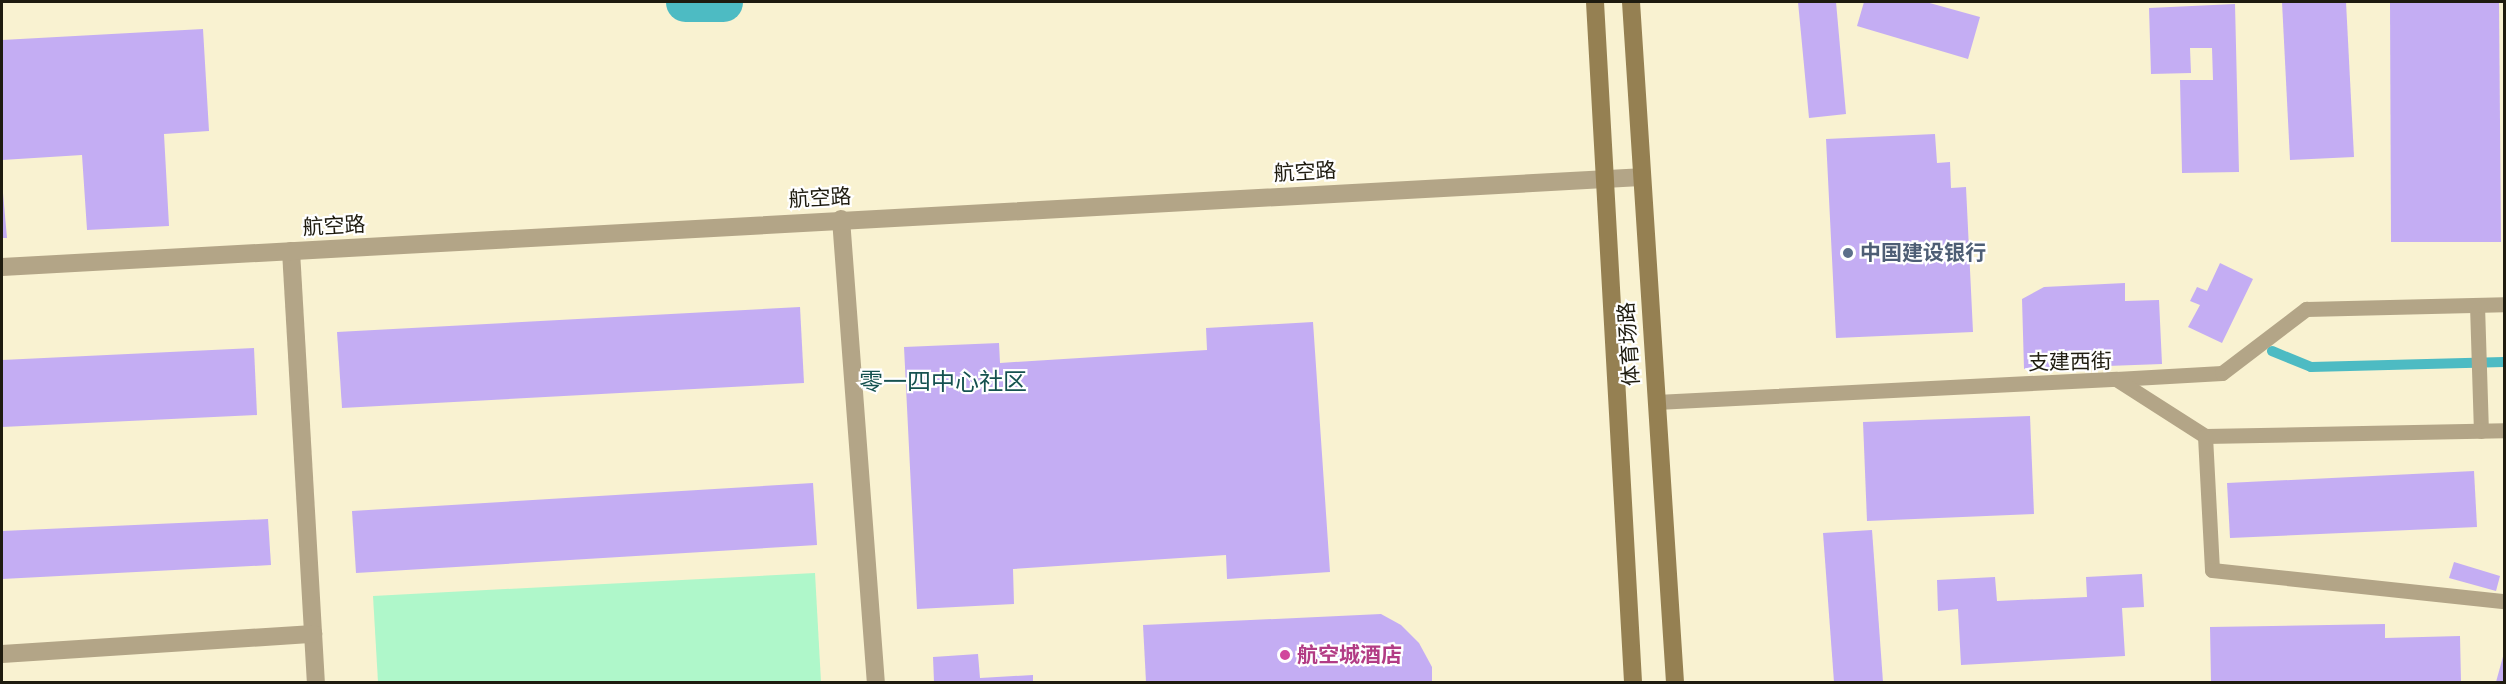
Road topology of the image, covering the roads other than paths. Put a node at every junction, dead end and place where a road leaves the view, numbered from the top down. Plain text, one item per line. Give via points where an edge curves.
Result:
1 (1595, 2) edge
2 (1631, 2) edge
3 (1641, 177) junction
4 (1605, 178) junction
5 (841, 219) junction
6 (291, 251) junction
7 (2, 267) edge
8 (2505, 304) edge
9 (2477, 305) junction
10 (2116, 379) junction
11 (1656, 402) junction
12 (2505, 430) edge
13 (2481, 431) junction
14 (2205, 436) junction
15 (2505, 601) edge
16 (313, 633) junction
17 (2, 654) edge
18 (316, 682) edge
19 (876, 682) edge
20 (1633, 682) edge
21 (1675, 682) edge

1 - 4 main road, 体育场路
2 - 3 main road, 体育场路
3 - 4 street, 航空路
3 - 11 main road, 体育场路
4 - 5 street, 航空路
4 - 20 main road, 体育场路
5 - 6 street, 航空路
5 - 19 street
6 - 7 street, 航空路
6 - 16 street
8 - 9 lane
9 - 10 lane via 2306,309 2222,373
9 - 13 lane
10 - 11 lane, 支建西街
10 - 14 lane, 支建西街
11 - 21 main road, 体育场路
12 - 13 lane
13 - 14 lane
14 - 15 lane via 2212,570
16 - 17 street
16 - 18 street

